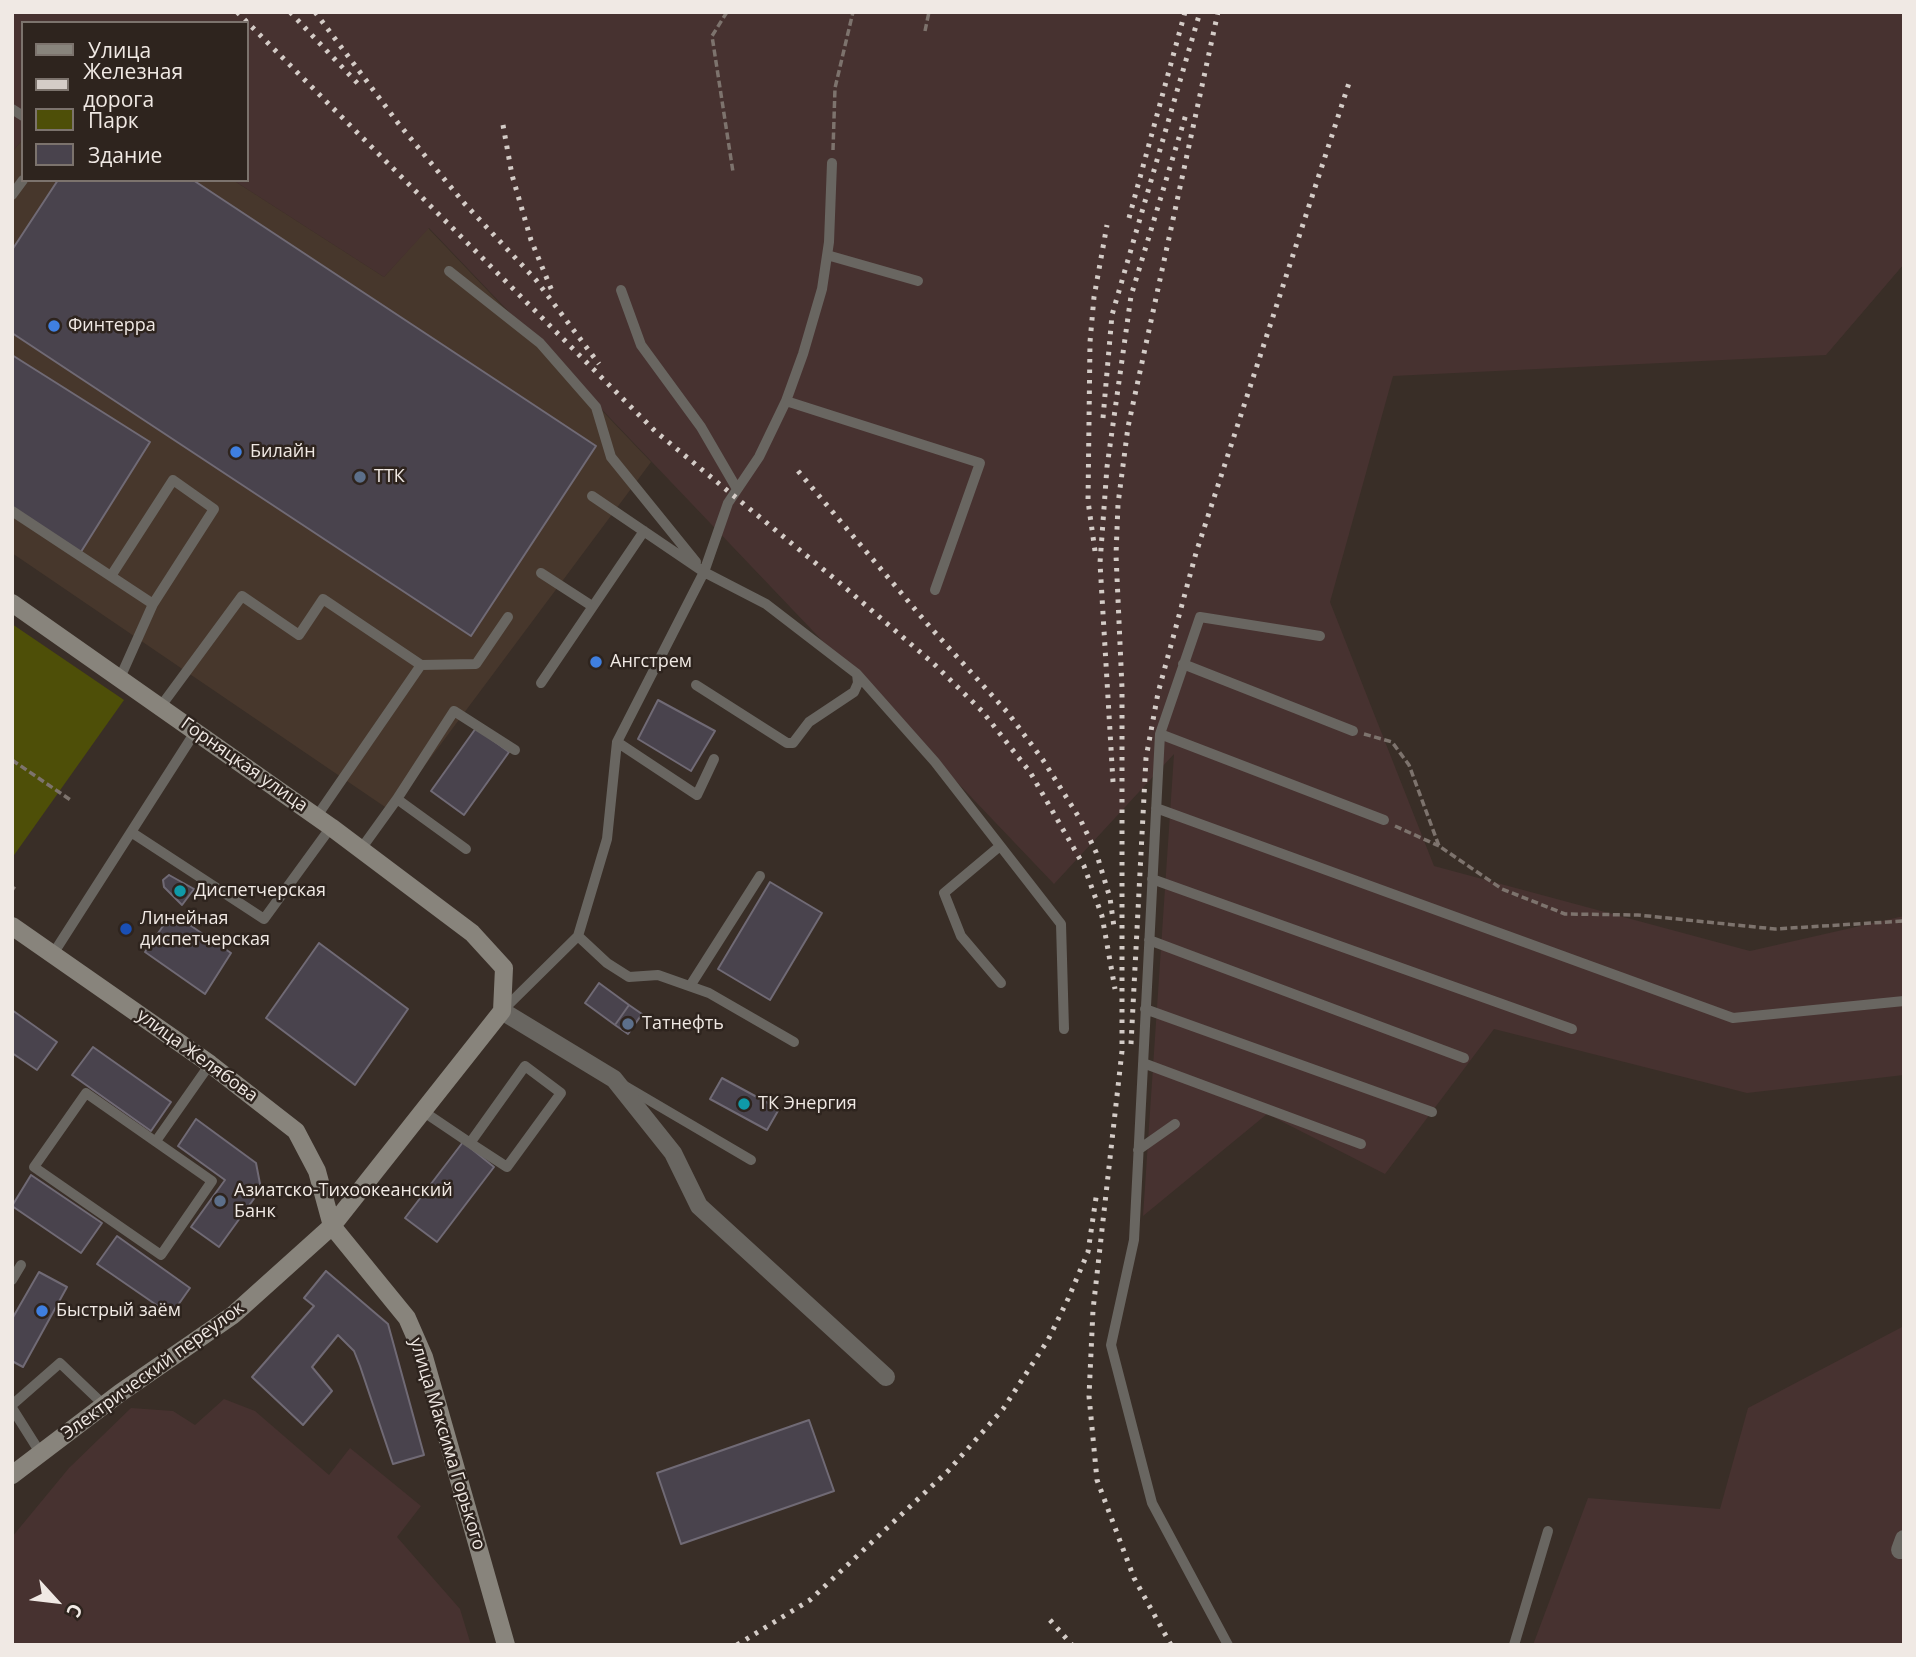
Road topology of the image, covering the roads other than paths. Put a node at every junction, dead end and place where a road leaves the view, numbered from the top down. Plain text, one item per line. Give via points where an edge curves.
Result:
1 (832, 163) road end
2 (827, 256) junction
3 (449, 271) dead end
4 (918, 281) dead end
5 (621, 290) dead end
6 (786, 401) junction
7 (737, 489) junction
8 (592, 496) dead end
9 (12, 511) edge
10 (644, 531) junction
11 (704, 572) junction
12 (541, 573) dead end
13 (111, 576) junction
14 (934, 590) dead end
15 (12, 603) edge
16 (153, 604) junction
17 (592, 606) junction
18 (508, 617) dead end
19 (1320, 636) dead end
20 (1183, 664) junction
21 (421, 665) junction
22 (857, 674) junction
23 (120, 678) junction
24 (541, 682) dead end
25 (696, 685) dead end
26 (161, 706) junction
27 (197, 729) junction
28 (1353, 731) road end
29 (1160, 734) junction
30 (617, 742) junction
31 (515, 750) dead end
32 (714, 759) dead end
33 (397, 799) junction
34 (1156, 807) junction
35 (1384, 821) road end
36 (324, 822) junction
37 (131, 832) junction
38 (1000, 846) junction
39 (361, 849) junction
40 (466, 849) dead end
41 (760, 876) dead end
42 (1152, 879) junction
43 (12, 926) edge
44 (578, 936) junction
45 (1149, 940) junction
46 (53, 954) junction
47 (1001, 983) dead end
48 (690, 986) junction
49 (1904, 1001) edge
50 (1145, 1009) junction
51 (502, 1011) junction
52 (1064, 1029) dead end
53 (1572, 1029) dead end
54 (794, 1042) dead end
55 (1464, 1058) dead end
56 (1143, 1063) junction
57 (210, 1064) junction
58 (614, 1079) junction
59 (424, 1112) junction
60 (1432, 1112) dead end
61 (1175, 1124) dead end
62 (156, 1141) junction
63 (470, 1143) junction
64 (1361, 1144) dead end
65 (1138, 1150) junction
66 (751, 1160) dead end
67 (332, 1226) junction
68 (21, 1265) dead end
69 (12, 1280) edge
70 (886, 1377) dead end
71 (104, 1405) junction
72 (12, 1407) edge
73 (41, 1454) junction
74 (12, 1475) edge
75 (1548, 1531) dead end
76 (506, 1645) edge
77 (1228, 1645) edge
78 (1514, 1645) edge

1 - 2 lane
2 - 4 lane
2 - 6 lane via 822,289
3 - 11 lane via 540,343 596,407 611,457
5 - 7 lane via 641,345 701,427
6 - 7 lane via 759,457
6 - 14 lane via 980,463
7 - 11 lane
8 - 10 lane
9 - 13 lane
10 - 11 lane
10 - 17 lane
11 - 22 lane via 766,604
11 - 30 lane
12 - 17 lane
13 - 16 lane
13 - 16 lane via 173,480 214,509
15 - 23 street, Горняцкая улица
16 - 23 lane
17 - 24 lane
18 - 21 lane via 476,664
19 - 20 lane via 1200,617
20 - 28 lane
20 - 29 lane
21 - 26 lane via 323,599 299,635 242,596
21 - 36 lane
22 - 25 lane via 854,692 809,722 793,743
22 - 38 lane via 935,762
23 - 26 street, Горняцкая улица
26 - 27 street, Горняцкая улица
27 - 36 street, Горняцкая улица
27 - 37 lane
29 - 34 lane
29 - 35 lane
30 - 32 lane via 697,795
30 - 44 lane via 607,839
31 - 33 lane via 454,711
33 - 39 lane
33 - 40 lane
34 - 42 lane
34 - 49 lane via 1733,1018
36 - 37 lane via 264,919
36 - 39 street, Горняцкая улица
37 - 46 lane
38 - 47 lane via 944,893 961,936
38 - 52 lane via 1061,924
39 - 51 street, Горняцкая улица via 472,933 504,968
41 - 48 lane
42 - 45 lane
42 - 53 lane
43 - 46 street, улица Желябова
44 - 48 lane via 629,977 658,975
44 - 51 lane
45 - 50 lane
45 - 55 lane
46 - 57 street, улица Желябова
48 - 54 lane
50 - 56 lane
50 - 60 lane
51 - 58 street
51 - 59 street, Электрический переулок
56 - 64 lane
56 - 65 lane
57 - 62 lane
57 - 67 street, улица Желябова via 296,1131 317,1171
58 - 66 lane
58 - 70 street via 673,1153 699,1206
59 - 63 lane
59 - 67 street, Электрический переулок
61 - 65 lane
62 - 62 lane via 212,1181 161,1255 34,1167 86,1093
63 - 63 lane via 508,1167 561,1093 525,1066
65 - 77 lane via 1133,1240 1111,1345 1152,1503
67 - 71 street, Электрический переулок via 233,1315
67 - 76 street, улица Максима Горького via 407,1318 424,1357
68 - 69 lane
71 - 72 lane via 60,1363
71 - 73 street, Электрический переулок
72 - 73 lane
73 - 74 street, Электрический переулок
75 - 78 lane

